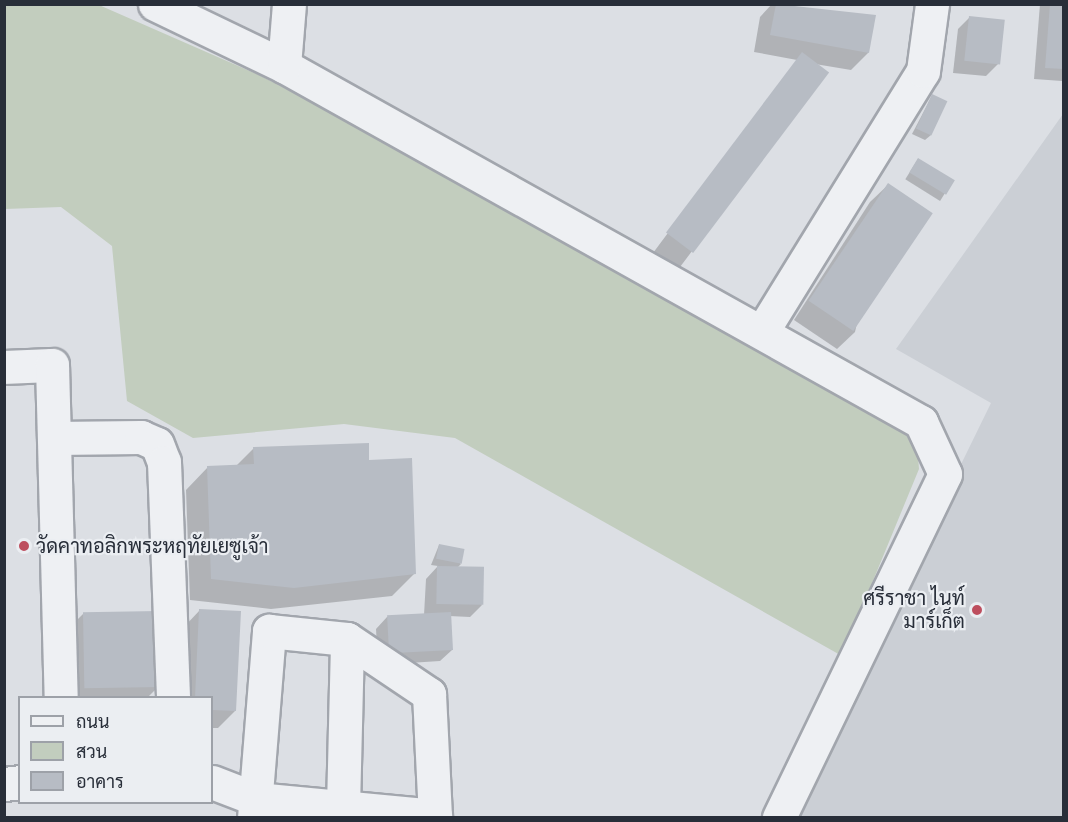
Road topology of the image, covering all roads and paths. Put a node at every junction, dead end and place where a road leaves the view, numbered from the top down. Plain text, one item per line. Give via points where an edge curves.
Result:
1 (155, 4) edge
2 (290, 4) edge
3 (932, 4) edge
4 (284, 66) junction
5 (764, 330) junction
6 (4, 367) edge
7 (54, 438) junction
8 (347, 639) junction
9 (60, 696) edge
10 (173, 696) edge
11 (213, 783) edge
12 (343, 807) junction
13 (255, 808) edge
14 (435, 817) edge
15 (779, 818) edge

1 - 4 street
2 - 4 street
3 - 5 street via 923,71
4 - 5 street
5 - 15 street via 921,422 945,474
6 - 7 street via 52,365
7 - 9 street
7 - 10 street via 141,437 157,444 164,462
8 - 12 street
8 - 13 street via 269,631
8 - 14 street via 429,694
11 - 13 street
12 - 13 street
12 - 14 street

